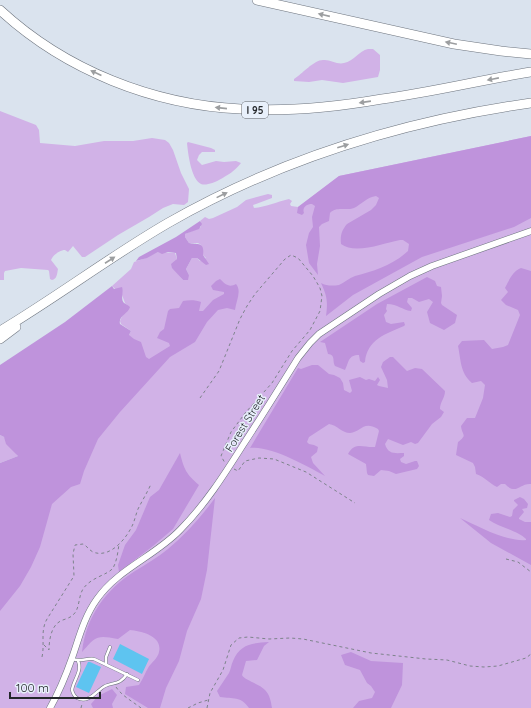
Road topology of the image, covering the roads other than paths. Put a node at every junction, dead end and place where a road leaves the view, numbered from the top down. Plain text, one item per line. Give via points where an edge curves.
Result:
1 (257, 0) edge
2 (0, 10) edge
3 (531, 54) edge
4 (531, 72) edge
5 (531, 103) edge
6 (531, 231) edge
7 (77, 281) junction
8 (0, 331) edge
9 (0, 339) edge
10 (110, 647) dead end
11 (72, 659) junction
12 (78, 661) junction
13 (106, 664) junction
14 (126, 674) junction
15 (138, 680) dead end
16 (50, 708) edge

3 -> 1 highway via 454,44
4 -> 2 highway, I 95 via 397,97 338,105 267,110 218,108 154,95 98,74 46,45
7 -> 5 highway via 196,208 298,162 342,146 436,121
6 - 11 street, Forest Street via 416,273 319,334 298,358 202,506 157,551 103,591 90,611
7 - 8 highway
7 - 9 highway
10 - 13 lane
11 - 12 lane
11 - 16 street, Forest Street
12 - 13 lane via 94,658
12 - 14 lane via 80,669 72,690 83,700 106,686 120,682
13 - 14 lane
14 - 15 lane

